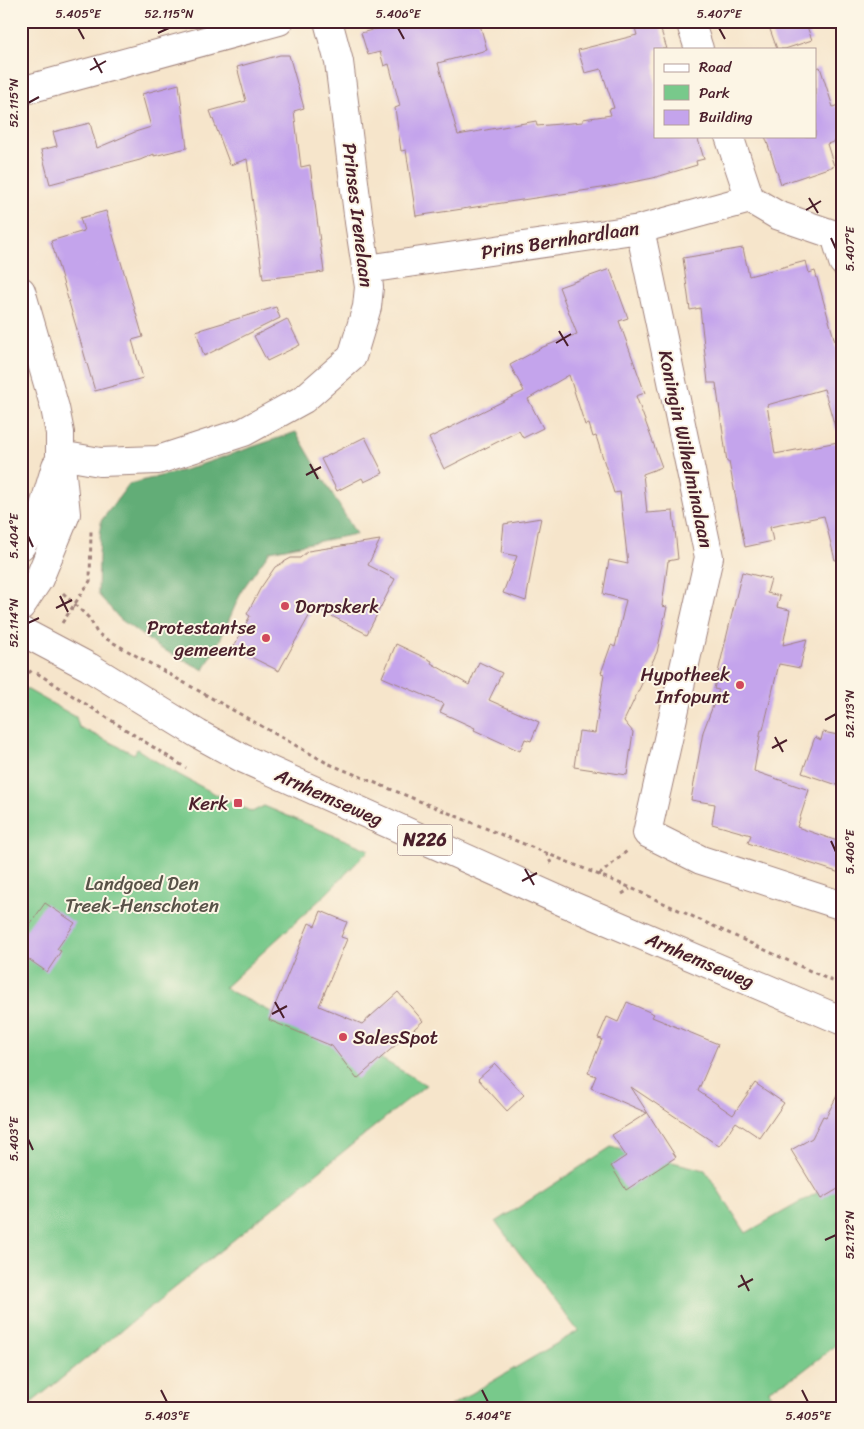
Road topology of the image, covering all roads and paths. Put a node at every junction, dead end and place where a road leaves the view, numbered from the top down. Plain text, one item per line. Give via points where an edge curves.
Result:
1 (279, 21) edge
2 (328, 21) edge
3 (690, 21) edge
4 (699, 48) edge
5 (21, 92) edge
6 (730, 138) edge
7 (750, 199) junction
8 (640, 229) junction
9 (843, 262) edge
10 (367, 269) junction
11 (21, 291) edge
12 (60, 455) junction
13 (21, 546) edge
14 (75, 603) dead end
15 (21, 606) edge
16 (21, 631) edge
17 (32, 670) dead end
18 (186, 768) dead end
19 (648, 823) junction
20 (545, 852) junction
21 (551, 863) dead end
22 (599, 875) junction
23 (631, 888) junction
24 (622, 894) dead end
25 (843, 906) edge
26 (843, 986) edge
27 (843, 1021) edge

1 - 5 street
2 - 10 street, Prinses Irenelaan via 339,62
3 - 4 street
6 - 7 street
7 - 8 street, Prins Bernhardlaan
7 - 9 street via 777,215 835,235
8 - 10 street, Prins Bernhardlaan
8 - 19 street, Koningin Wilhelminalaan via 709,557
10 - 12 street, Prinses Irenelaan via 367,307 352,357 304,399 244,432 158,460 100,462
11 - 12 street via 55,408
12 - 13 street via 42,513
12 - 15 street via 66,514 39,579
14 - 20 path, Arnhemseweg via 103,637 327,763
16 - 27 street, Arnhemseweg / N226 via 89,667 242,758 568,904
17 - 18 path
19 - 22 path
19 - 25 street via 701,860
20 - 21 path
20 - 22 path, Arnhemseweg
22 - 23 path, Arnhemseweg
23 - 24 path
23 - 26 path, Arnhemseweg

